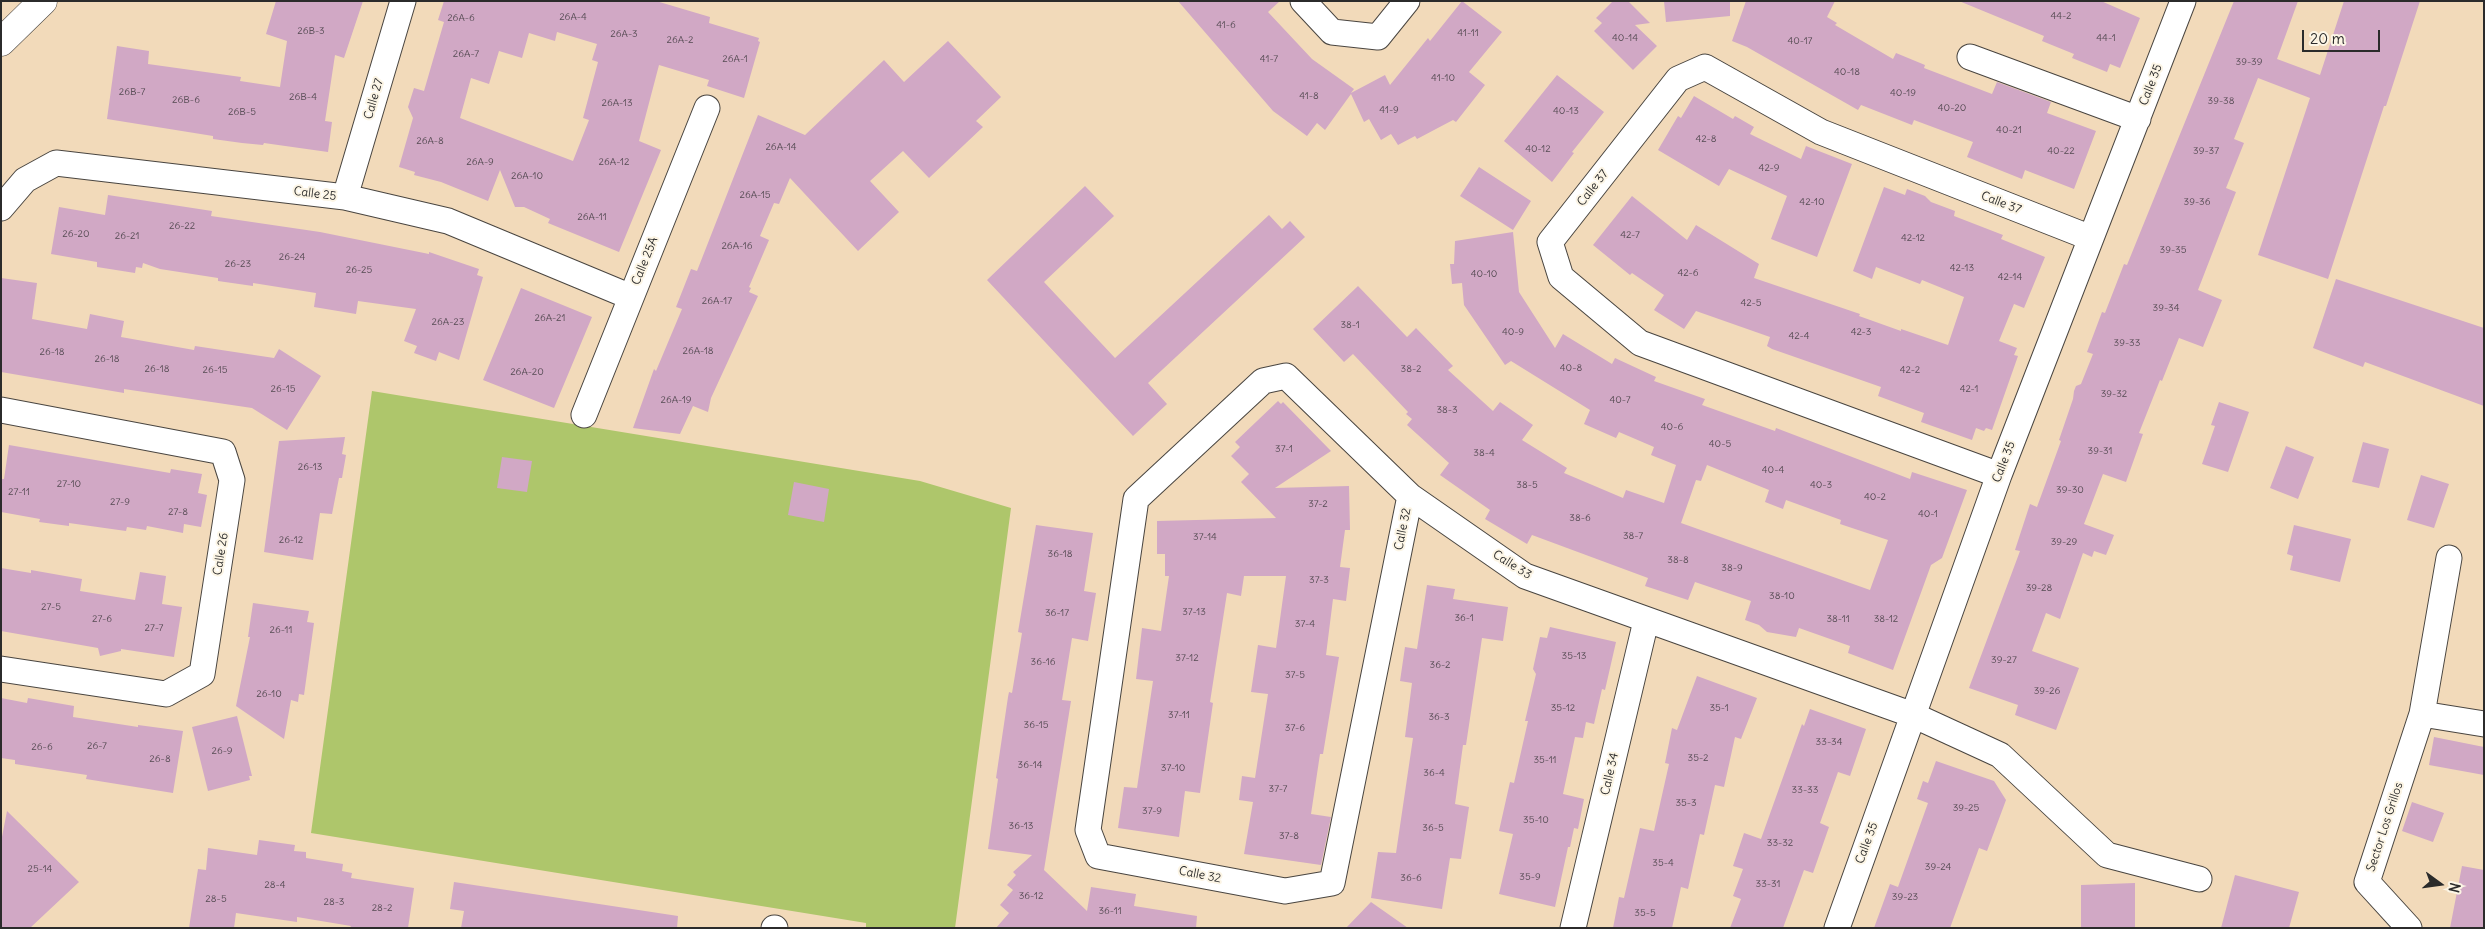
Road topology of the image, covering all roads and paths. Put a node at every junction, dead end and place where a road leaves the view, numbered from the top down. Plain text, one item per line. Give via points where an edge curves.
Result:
1 (43, 1) edge
2 (403, 1) edge
3 (1302, 1) edge
4 (1408, 1) edge
5 (2183, 1) edge
6 (1, 42) edge
7 (1970, 57) dead end
8 (707, 108) dead end
9 (2138, 119) junction
10 (345, 197) junction
11 (1, 208) edge
12 (2091, 238) junction
13 (631, 297) junction
14 (1, 410) edge
15 (584, 415) dead end
16 (1182, 456) joint
17 (1999, 475) junction
18 (1410, 496) junction
19 (2449, 558) dead end
20 (1646, 621) junction
21 (1, 669) edge
22 (2422, 714) junction
23 (1914, 715) junction
24 (2484, 724) edge
25 (2198, 879) dead end
26 (1573, 928) edge
27 (1836, 928) edge
28 (2409, 928) edge

1 - 6 main road
2 - 10 street, Calle 27
3 - 4 street via 1332,32 1378,37
5 - 9 street, Calle 35
7 - 9 street
8 - 13 street, Calle 25A
9 - 12 street, Calle 35
10 - 11 street, Calle 25 via 56,163 25,180
10 - 13 street, Calle 25 via 448,222
12 - 17 street, Calle 35
12 - 17 street, Calle 37 via 1821,132 1705,67 1678,79 1550,242 1561,277 1640,343
13 - 15 street, Calle 25A
14 - 21 street, Calle 26 via 223,452 232,480 202,674 166,694
16 - 18 street, Calle 33 via 1263,382 1286,376
16 - 18 street, Calle 32 via 1136,499 1088,830 1098,856 1285,891 1332,883
17 - 23 street, Calle 35
18 - 20 street, Calle 33 via 1525,576
19 - 22 street, Sector Los Grillos
20 - 23 street, Calle 33
20 - 26 street, Calle 34
22 - 24 street
22 - 28 street, Sector Los Grillos via 2367,882
23 - 25 street, Calle 33 via 2000,755 2107,854
23 - 27 street, Calle 35

